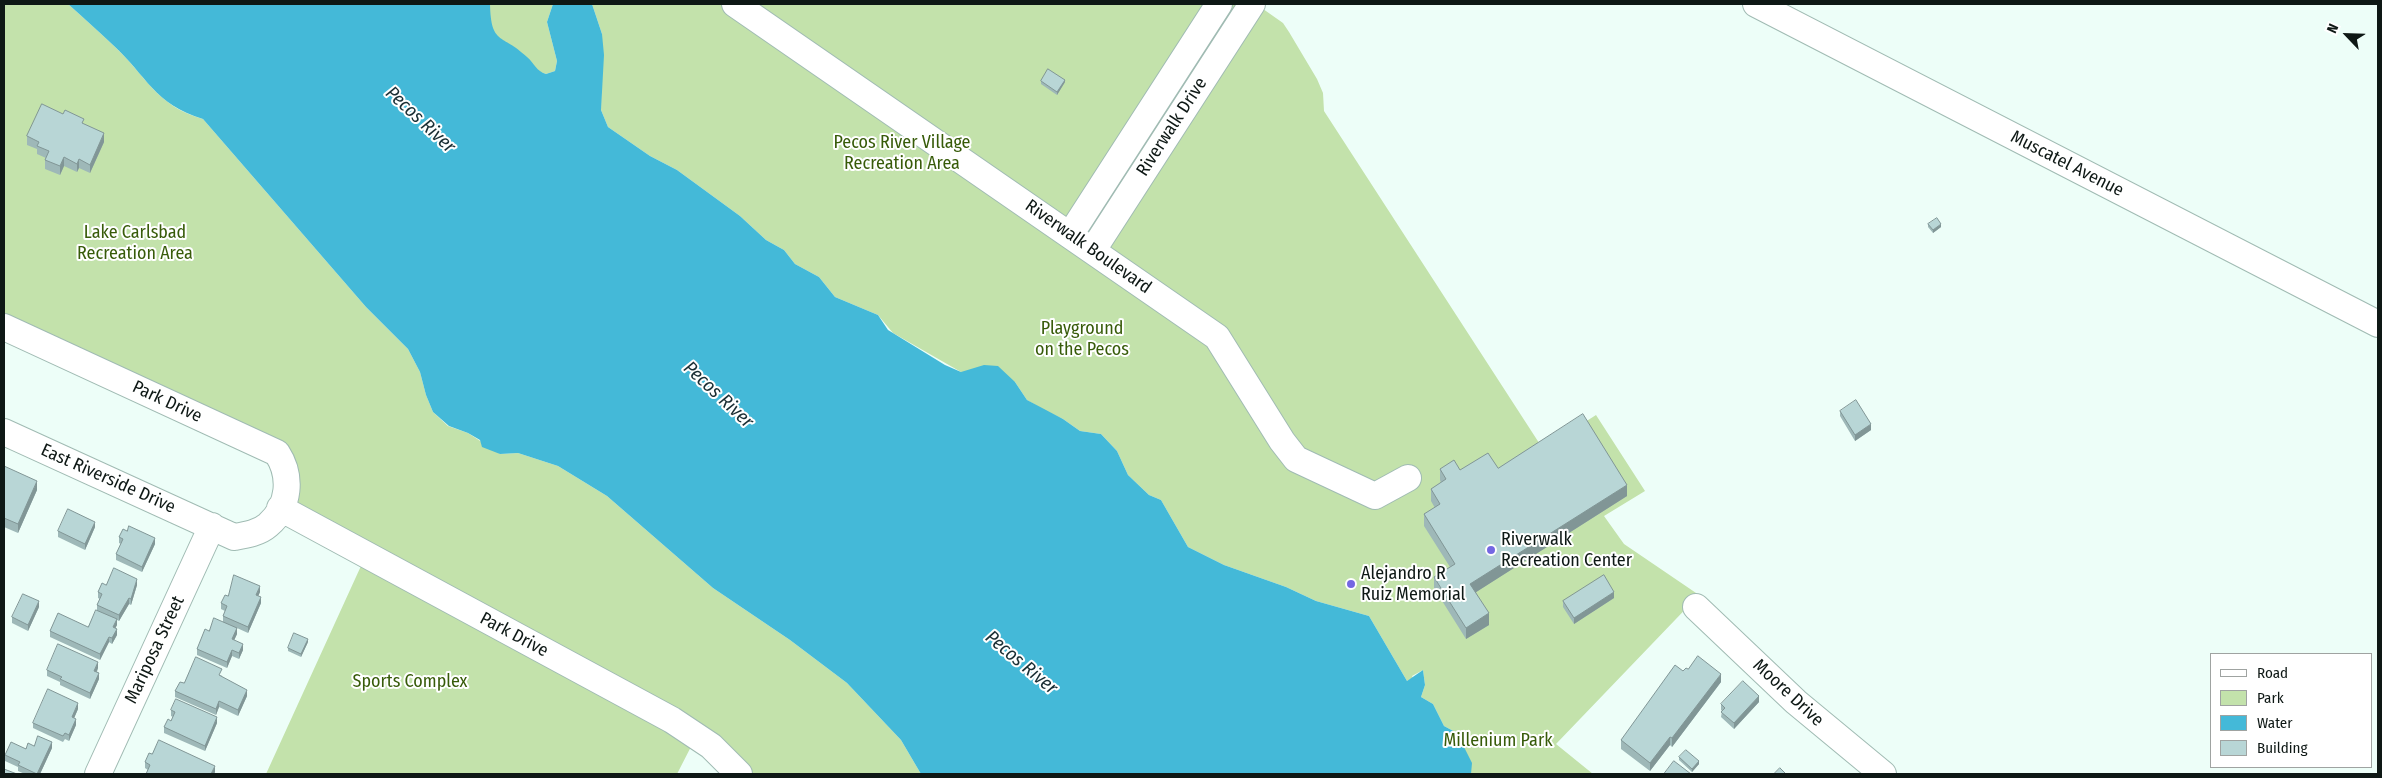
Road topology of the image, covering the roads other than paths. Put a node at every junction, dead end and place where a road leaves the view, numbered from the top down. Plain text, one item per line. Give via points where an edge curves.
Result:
1 (735, 4) edge
2 (1219, 4) edge
3 (1756, 4) edge
4 (1245, 6) edge
5 (1070, 235) junction
6 (1093, 250) junction
7 (2378, 324) edge
8 (4, 327) edge
9 (4, 432) edge
10 (1408, 478) dead end
11 (280, 508) junction
12 (212, 526) junction
13 (1696, 607) dead end
14 (98, 774) edge
15 (740, 774) edge
16 (1883, 774) edge

1 - 5 street, Riverwalk Boulevard
2 - 5 street, Riverwalk Drive
3 - 7 street, Muscatel Avenue
4 - 6 street, Riverwalk Drive
5 - 6 street, Riverwalk Boulevard
6 - 10 street, Riverwalk Boulevard via 1217,337 1296,459 1375,496
8 - 11 street, Park Drive via 276,453 288,478
9 - 12 street, East Riverside Drive
11 - 12 street, Park Drive via 268,525 251,534 234,537
11 - 15 street, Park Drive via 672,720 711,746
12 - 14 street, Mariposa Street
13 - 16 street, Moore Drive via 1796,702

